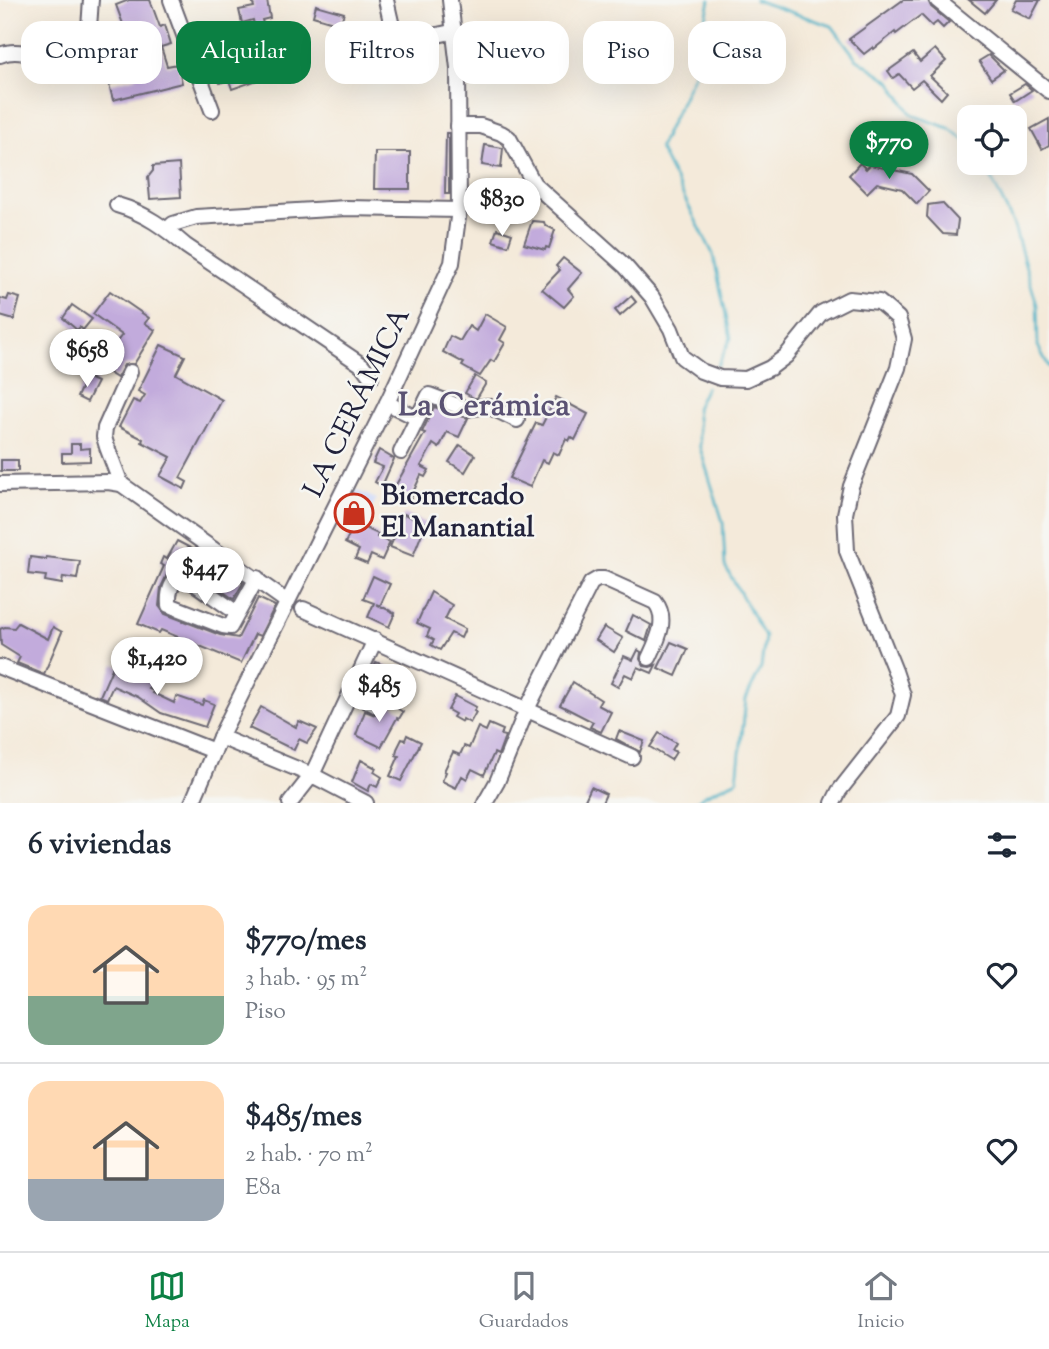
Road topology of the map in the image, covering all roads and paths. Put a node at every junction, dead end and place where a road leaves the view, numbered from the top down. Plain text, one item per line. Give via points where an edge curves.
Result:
1 (91, 0) edge
2 (171, 0) edge
3 (386, 0) edge
4 (450, 0) edge
5 (937, 0) edge
6 (454, 21) edge
7 (453, 33) edge
8 (0, 55) edge
9 (458, 84) edge
10 (1049, 91) edge
11 (212, 110) dead end
12 (458, 126) junction
13 (117, 205) dead end
14 (459, 210) junction
15 (167, 229) junction
16 (130, 372) dead end
17 (371, 377) dead end
18 (387, 403) junction
19 (416, 418) junction
20 (517, 420) dead end
21 (401, 452) dead end
22 (0, 484) edge
23 (121, 485) junction
24 (257, 578) junction
25 (286, 601) junction
26 (303, 609) dead end
27 (237, 613) junction
28 (375, 640) junction
29 (649, 658) dead end
30 (0, 667) edge
31 (351, 692) junction
32 (375, 705) dead end
33 (527, 709) junction
34 (220, 737) junction
35 (214, 751) junction
36 (632, 757) dead end
37 (312, 775) junction
38 (192, 803) edge
39 (290, 803) edge
40 (366, 803) edge
41 (485, 803) edge
42 (833, 803) edge

1 - 8 street via 88,32 75,60 13,51
2 - 11 street
3 - 7 street via 397,38
4 - 6 street, LA CERÁMICA
5 - 10 street
9 - 12 street, LA CERÁMICA
12 - 14 street, LA CERÁMICA
12 - 42 street via 481,126 509,138 534,184 652,296 682,357 701,370 720,378 746,379 770,368 786,356 821,313 849,299 879,302 898,318 904,339 898,368 850,486 845,514 847,551 903,695 898,716
13 - 15 street
14 - 15 street via 346,208 196,217
14 - 18 street, LA CERÁMICA via 452,263
15 - 17 street via 362,365
16 - 23 street via 104,437
18 - 19 street
18 - 25 street, LA CERÁMICA
19 - 20 street via 429,395 466,409 488,406
19 - 21 street
22 - 23 street
23 - 24 street
24 - 25 street
24 - 27 street
25 - 34 street, LA CERÁMICA
26 - 28 street
27 - 27 street via 179,576 172,584 169,605 223,626 230,626
28 - 31 street
28 - 33 street
29 - 33 street via 662,626 659,607 598,579 591,583
30 - 35 street
31 - 32 street
31 - 37 street
33 - 36 street
33 - 41 street
34 - 35 street, LA CERÁMICA
34 - 37 street
35 - 38 street, LA CERÁMICA
37 - 39 street
37 - 40 street

